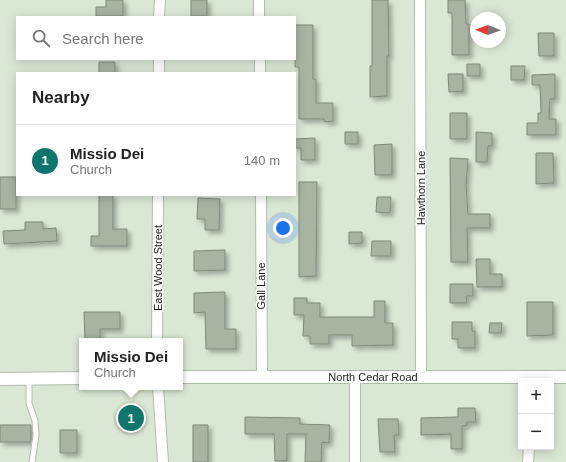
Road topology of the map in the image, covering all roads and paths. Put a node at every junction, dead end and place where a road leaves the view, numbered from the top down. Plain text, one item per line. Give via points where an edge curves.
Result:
1 (160, 0) edge
2 (259, 0) edge
3 (420, 0) edge
4 (159, 16) edge
5 (259, 16) edge
6 (159, 60) edge
7 (260, 60) edge
8 (159, 72) edge
9 (260, 72) edge
10 (158, 196) edge
11 (260, 196) edge
12 (157, 338) edge
13 (355, 376) junction
14 (421, 376) junction
15 (183, 377) edge
16 (262, 377) junction
17 (566, 377) edge
18 (29, 378) junction
19 (79, 378) edge
20 (548, 378) edge
21 (0, 379) edge
22 (518, 379) edge
23 (158, 390) edge
24 (528, 450) edge
25 (32, 462) edge
26 (163, 462) edge
27 (355, 462) edge
28 (528, 462) edge

1 - 4 street
2 - 5 street
3 - 14 street, Hawthorn Lane
6 - 8 street
7 - 9 street
10 - 12 street, East Wood Street
11 - 16 street, Gall Lane
13 - 14 street, North Cedar Road
13 - 16 street, North Cedar Road
13 - 27 street
14 - 22 street, North Cedar Road
15 - 16 street, North Cedar Road
17 - 20 street, North Cedar Road
18 - 19 street
18 - 21 street
18 - 25 lane via 29,403 35,421 36,435
23 - 26 street
24 - 28 street

